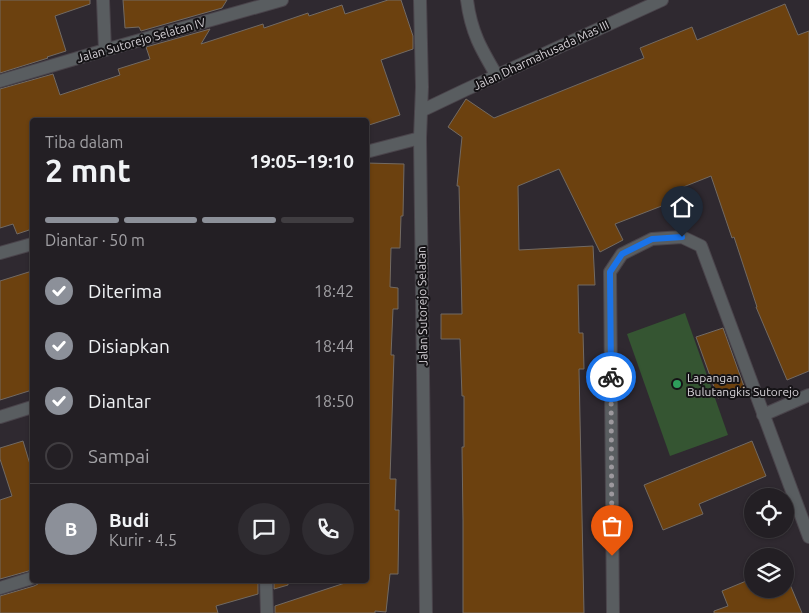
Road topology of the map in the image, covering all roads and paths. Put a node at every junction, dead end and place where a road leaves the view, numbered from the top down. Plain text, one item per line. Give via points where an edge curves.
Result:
1 (103, 0) edge
2 (282, 0) edge
3 (420, 0) edge
4 (467, 0) edge
5 (662, 0) edge
6 (266, 2) edge
7 (106, 50) junction
8 (497, 76) junction
9 (0, 81) edge
10 (422, 111) junction
11 (420, 138) junction
12 (369, 151) edge
13 (30, 245) edge
14 (0, 253) edge
15 (809, 395) edge
16 (30, 409) edge
17 (763, 415) junction
18 (0, 417) edge
19 (809, 537) edge
20 (30, 579) edge
21 (266, 583) edge
22 (0, 588) edge
23 (267, 613) edge
24 (426, 613) edge
25 (613, 613) edge

1 - 7 street
2 - 6 street, Jalan Sutorejo Selatan IV
3 - 10 street, Jalan Sutorejo Selatan
4 - 8 street via 476,39
5 - 8 street, Jalan Dharmahusada Mas III
6 - 7 street, Jalan Sutorejo Selatan IV
7 - 9 street, Jalan Sutorejo Selatan IV
8 - 10 street, Jalan Dharmahusada Mas III
10 - 11 street, Jalan Sutorejo Selatan
11 - 12 street
11 - 24 street, Jalan Sutorejo Selatan
13 - 14 street
15 - 17 street
16 - 18 street
17 - 19 street
17 - 25 street via 700,246 682,237 652,239 622,254 610,272
20 - 22 street
21 - 23 street

